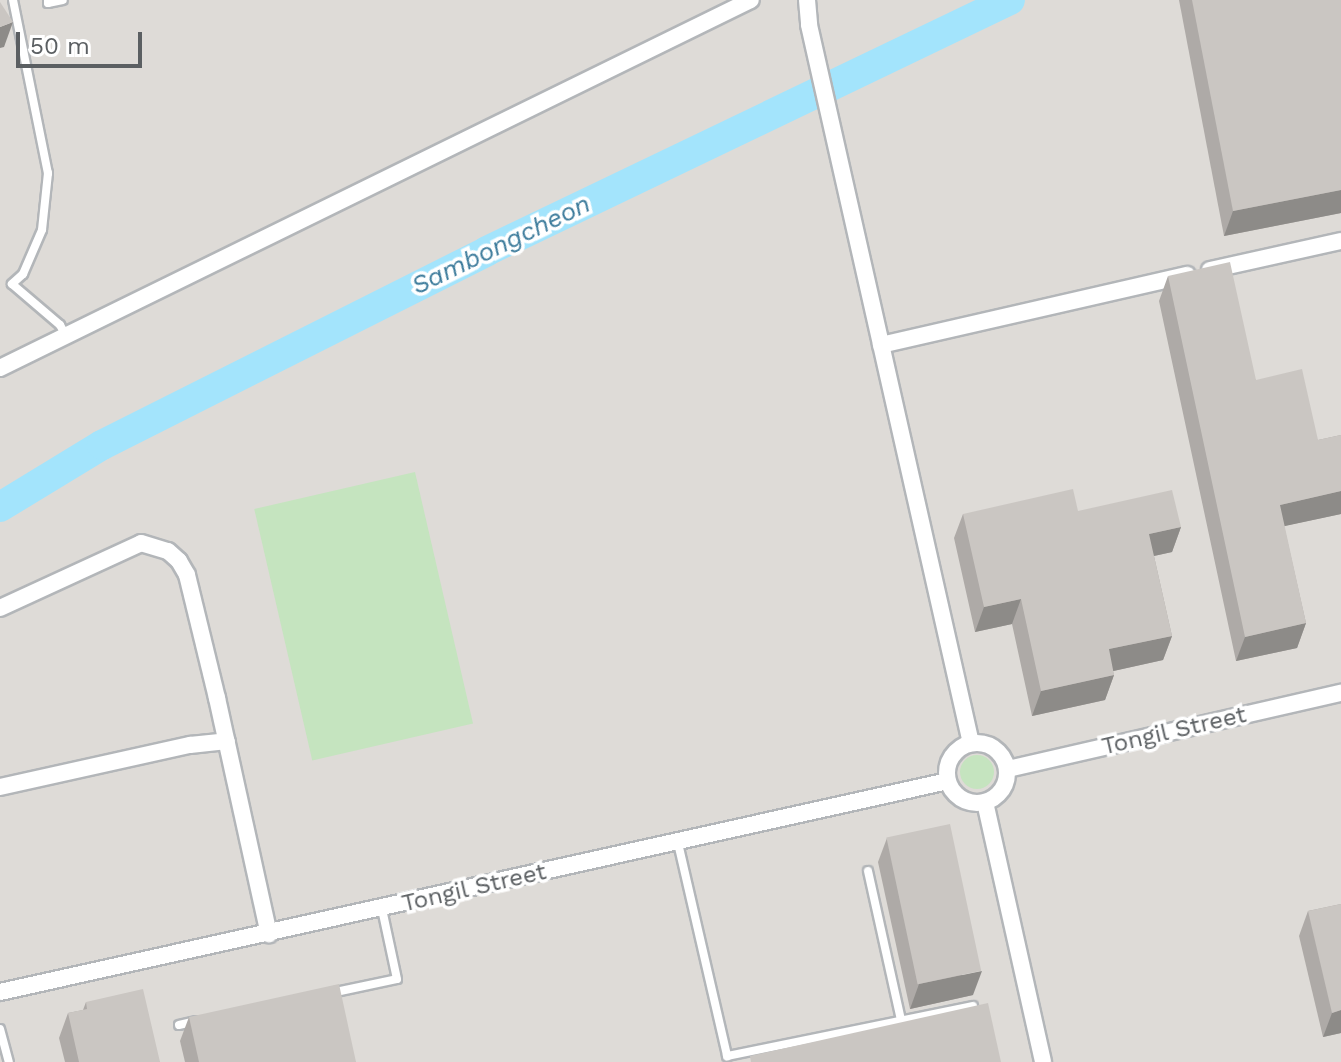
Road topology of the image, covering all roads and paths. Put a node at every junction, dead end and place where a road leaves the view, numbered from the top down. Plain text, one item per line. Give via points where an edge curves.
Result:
1 (13, 0) edge
2 (48, 0) edge
3 (63, 0) edge
4 (751, 0) edge
5 (793, 0) edge
6 (807, 0) edge
7 (809, 25) junction
8 (1341, 241) edge
9 (66, 336) junction
10 (881, 345) junction
11 (0, 368) edge
12 (0, 608) edge
13 (1341, 693) edge
14 (227, 741) junction
15 (971, 743) junction
16 (1008, 769) junction
17 (948, 781) junction
18 (0, 787) edge
19 (985, 802) junction
20 (678, 843) junction
21 (868, 871) dead end
22 (382, 909) junction
23 (269, 934) junction
24 (0, 992) edge
25 (319, 995) edge
26 (973, 1006) edge
27 (211, 1018) edge
28 (901, 1020) junction
29 (179, 1025) dead end
30 (0, 1029) edge
31 (9, 1062) edge
32 (1043, 1062) edge

1 - 9 lane via 48,173 42,230 23,274 12,284
2 - 3 lane
4 - 9 street
5 - 7 street
6 - 7 street
7 - 10 street
8 - 10 street
9 - 11 street
10 - 15 street
12 - 14 street via 126,547 141,543 168,551 187,575
13 - 16 street, Tongil Street
14 - 18 street
14 - 23 street
15 - 16 street via 995,748
15 - 17 street via 951,757
16 - 19 street via 1003,790
17 - 19 street via 962,799
17 - 20 street, Tongil Street
19 - 32 street
20 - 22 street, Tongil Street
20 - 28 lane via 727,1056
21 - 28 lane
22 - 23 street, Tongil Street
22 - 25 lane via 397,979
23 - 24 street, Tongil Street
26 - 28 lane
27 - 29 lane
30 - 31 lane

